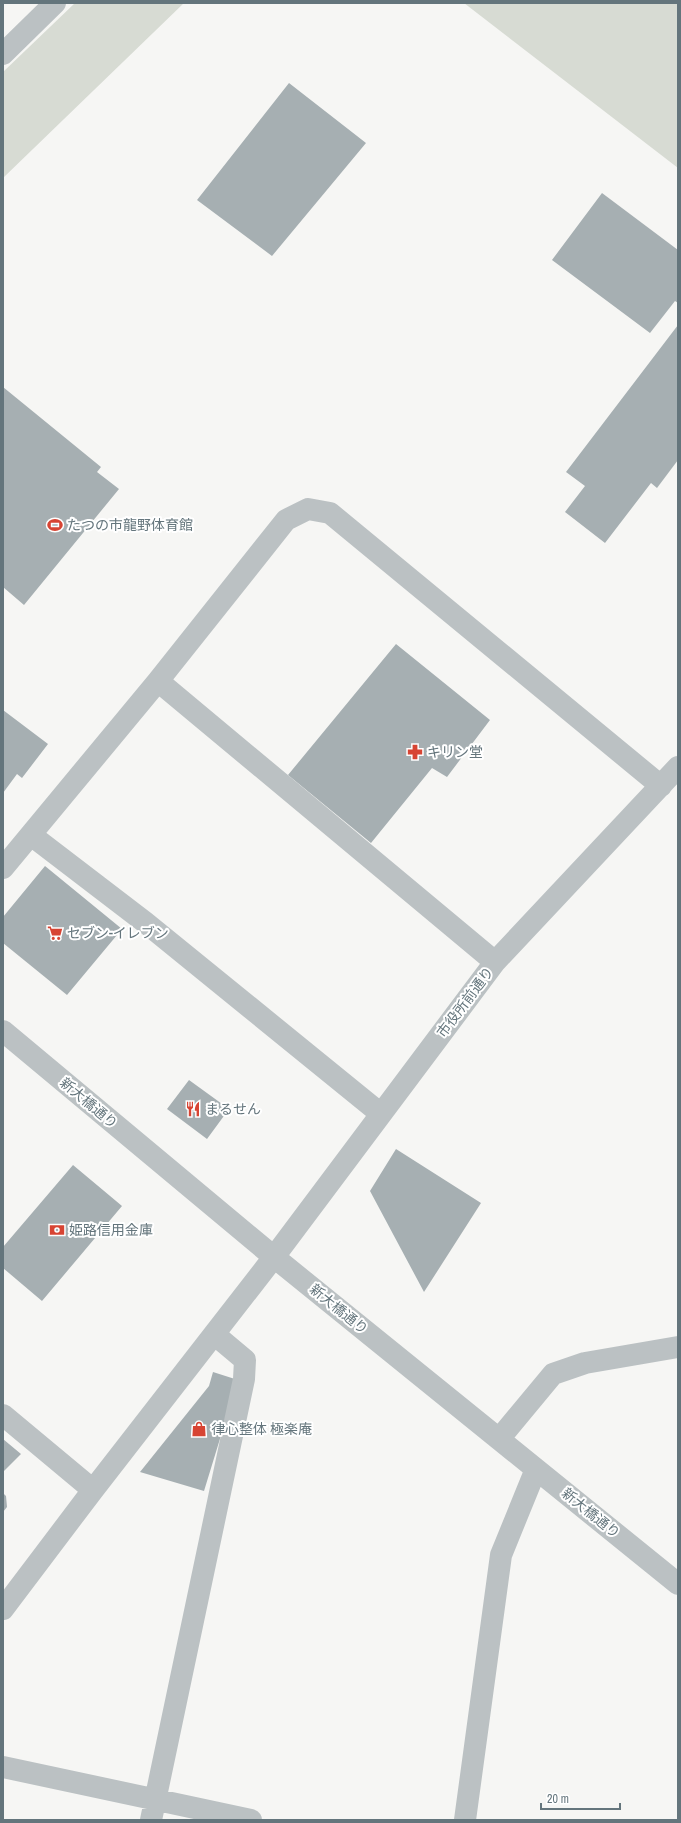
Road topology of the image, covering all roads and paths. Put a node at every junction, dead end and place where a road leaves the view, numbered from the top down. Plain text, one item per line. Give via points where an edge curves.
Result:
1 (55, 3) edge
2 (3, 54) edge
3 (158, 681) junction
4 (678, 767) edge
5 (661, 786) junction
6 (31, 835) junction
7 (3, 868) edge
8 (495, 962) junction
9 (3, 1031) edge
10 (381, 1114) junction
11 (274, 1257) junction
12 (214, 1334) junction
13 (678, 1347) edge
14 (3, 1415) edge
15 (499, 1439) junction
16 (536, 1469) junction
17 (93, 1490) junction
18 (678, 1584) edge
19 (3, 1610) edge
20 (3, 1767) edge
21 (153, 1810) edge
22 (251, 1820) edge
23 (465, 1820) edge

1 - 2 street
3 - 5 street via 286,520 308,509 330,513
3 - 6 street
3 - 8 street
4 - 5 street, 市役所前通り
5 - 8 street, 市役所前通り
6 - 7 street
6 - 10 street via 146,923
8 - 10 street, 市役所前通り
9 - 11 street, 新大橋通り
10 - 11 street, 市役所前通り
11 - 12 street, 市役所前通り
11 - 15 street, 新大橋通り
12 - 17 street, 市役所前通り
12 - 21 street via 245,1360 244,1379
13 - 15 street via 585,1363 553,1374
14 - 17 street
15 - 16 street, 新大橋通り
16 - 18 street, 新大橋通り
16 - 23 street via 501,1555
17 - 19 street, 市役所前通り
20 - 21 street
21 - 22 street

